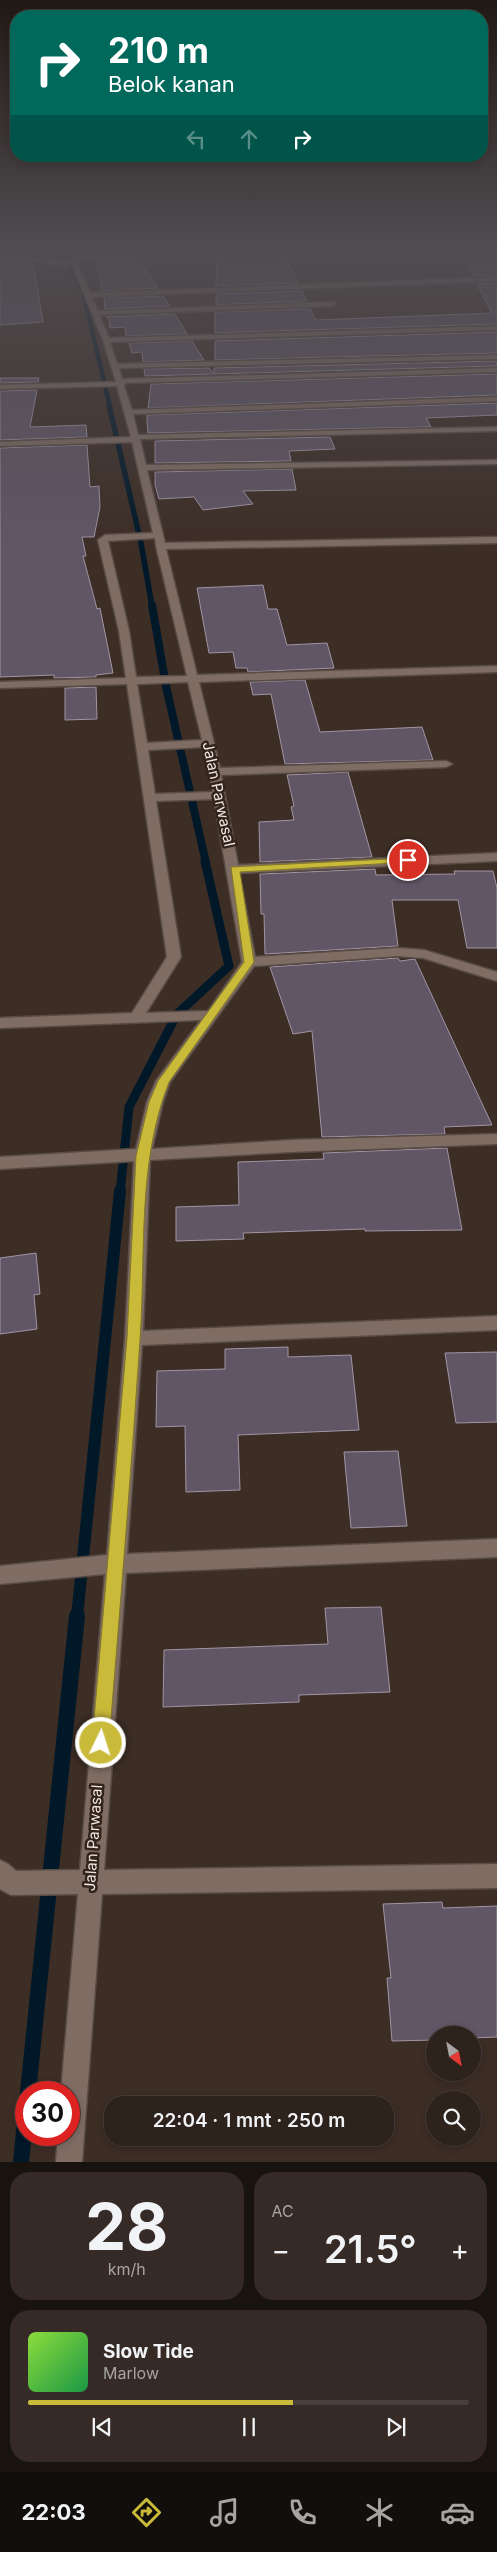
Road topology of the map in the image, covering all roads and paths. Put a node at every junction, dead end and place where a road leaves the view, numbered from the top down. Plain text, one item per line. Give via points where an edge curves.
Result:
1 (109, 352) edge
2 (497, 356) edge
3 (497, 370) edge
4 (117, 379) junction
5 (0, 386) edge
6 (497, 399) edge
7 (129, 412) junction
8 (497, 429) edge
9 (133, 439) junction
10 (0, 444) edge
11 (497, 462) edge
12 (143, 468) junction
13 (156, 539) junction
14 (497, 540) edge
15 (497, 669) edge
16 (185, 679) junction
17 (132, 681) junction
18 (0, 686) edge
19 (208, 743) junction
20 (142, 747) junction
21 (446, 764) dead end
22 (215, 772) junction
23 (220, 795) junction
24 (150, 798) junction
25 (497, 857) edge
26 (234, 869) junction
27 (249, 962) junction
28 (497, 978) edge
29 (213, 1015) junction
30 (136, 1018) junction
31 (0, 1023) edge
32 (497, 1139) edge
33 (136, 1156) junction
34 (0, 1163) edge
35 (497, 1323) edge
36 (134, 1338) junction
37 (497, 1548) edge
38 (115, 1564) junction
39 (0, 1575) edge
40 (497, 1876) edge
41 (6, 1877) edge
42 (79, 1882) junction
43 (69, 2162) edge

1 - 4 street, Jalan Parwasal
2 - 4 street
3 - 4 street
4 - 5 street via 94,386
4 - 7 street, Jalan Parwasal
6 - 7 street
7 - 9 street, Jalan Parwasal
8 - 9 street
9 - 10 street
9 - 12 street, Jalan Parwasal
11 - 12 street
12 - 13 street, Jalan Parwasal
13 - 14 street
13 - 16 street, Jalan Parwasal
13 - 17 street via 130,536 105,538 103,543
15 - 16 street
16 - 17 street
16 - 19 street, Jalan Parwasal
17 - 18 street
17 - 20 street
19 - 20 street
19 - 22 street, Jalan Parwasal
20 - 24 street
21 - 22 street
22 - 23 street, Jalan Parwasal
23 - 24 street
23 - 26 street, Jalan Parwasal
24 - 30 street via 174,957
25 - 26 street
26 - 27 street, Jalan Parwasal
27 - 28 street via 398,952 424,954
27 - 29 street, Jalan Parwasal
29 - 30 street
29 - 33 street, Jalan Parwasal via 163,1081
30 - 31 street
32 - 33 street via 291,1146
33 - 34 street
33 - 36 street, Jalan Parwasal
35 - 36 street
36 - 38 street, Jalan Parwasal
37 - 38 street
38 - 39 street
38 - 42 street, Jalan Parwasal
40 - 42 street
41 - 42 street
42 - 43 street, Jalan Parwasal

